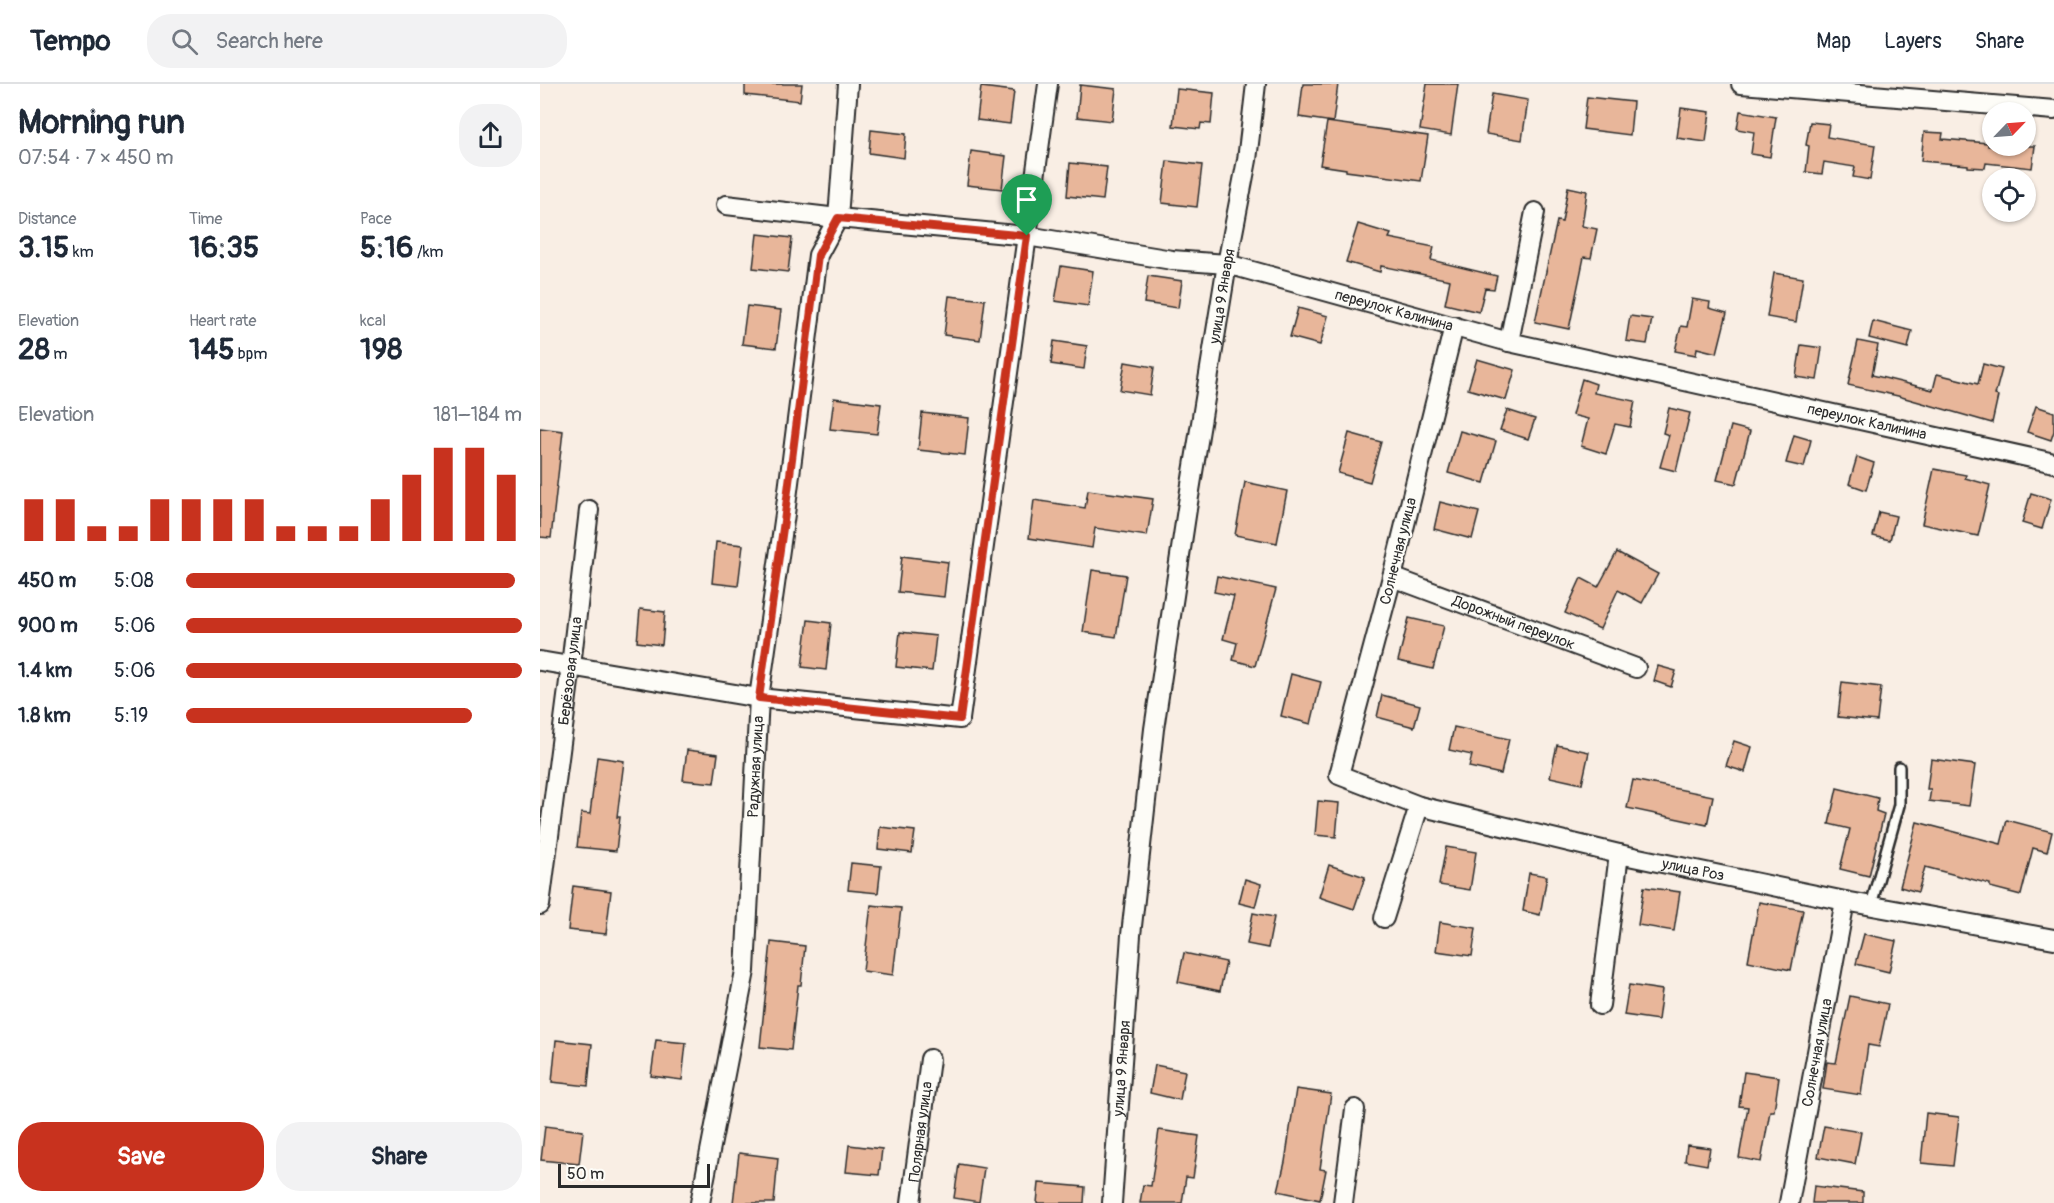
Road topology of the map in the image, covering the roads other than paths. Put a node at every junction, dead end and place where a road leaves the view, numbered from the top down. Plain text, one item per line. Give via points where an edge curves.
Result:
1 (848, 84) edge
2 (1048, 84) edge
3 (1256, 84) edge
4 (1741, 84) edge
5 (2054, 110) edge
6 (726, 205) dead end
7 (1535, 212) dead end
8 (838, 218) junction
9 (1027, 236) junction
10 (1227, 264) junction
11 (1454, 326) junction
12 (1509, 342) junction
13 (2054, 463) edge
14 (589, 510) dead end
15 (1392, 577) junction
16 (540, 661) edge
17 (571, 666) junction
18 (1636, 668) dead end
19 (759, 698) junction
20 (1899, 767) dead end
21 (1339, 776) joint
22 (1419, 806) junction
23 (1619, 854) junction
24 (1845, 901) junction
25 (1871, 905) junction
26 (540, 906) edge
27 (1384, 918) dead end
28 (2054, 939) edge
29 (1600, 1005) dead end
30 (930, 1059) dead end
31 (1355, 1109) dead end
32 (700, 1203) edge
33 (910, 1203) edge
34 (1112, 1203) edge
35 (1343, 1203) edge
36 (1789, 1203) edge

1 - 8 street, Радужная улица
2 - 9 street
3 - 10 street, улица 9 Января via 1247,160
4 - 5 street
6 - 8 street, переулок Калинина
7 - 12 street
8 - 9 street, переулок Калинина
8 - 19 street, Радужная улица via 818,255
9 - 10 street, переулок Калинина via 1172,260
9 - 19 street via 960,719
10 - 11 street, переулок Калинина
10 - 34 street, улица 9 Января via 1154,729 1131,935
11 - 12 street, переулок Калинина
11 - 15 street, Солнечная улица
12 - 13 street, переулок Калинина
14 - 17 street, Берёзовая улица
15 - 18 street, Дорожный переулок
15 - 21 street, Солнечная улица
16 - 17 street
17 - 19 street
17 - 26 street, Берёзовая улица
19 - 32 street, Радужная улица via 745,971
20 - 25 lane via 1899,805
21 - 22 street, улица Роз
22 - 23 street, улица Роз
22 - 27 street
23 - 24 street, улица Роз
23 - 29 street
24 - 25 street, улица Роз
24 - 36 street, Солнечная улица
25 - 28 street, улица Роз
30 - 33 street, Полярная улица
31 - 35 street

